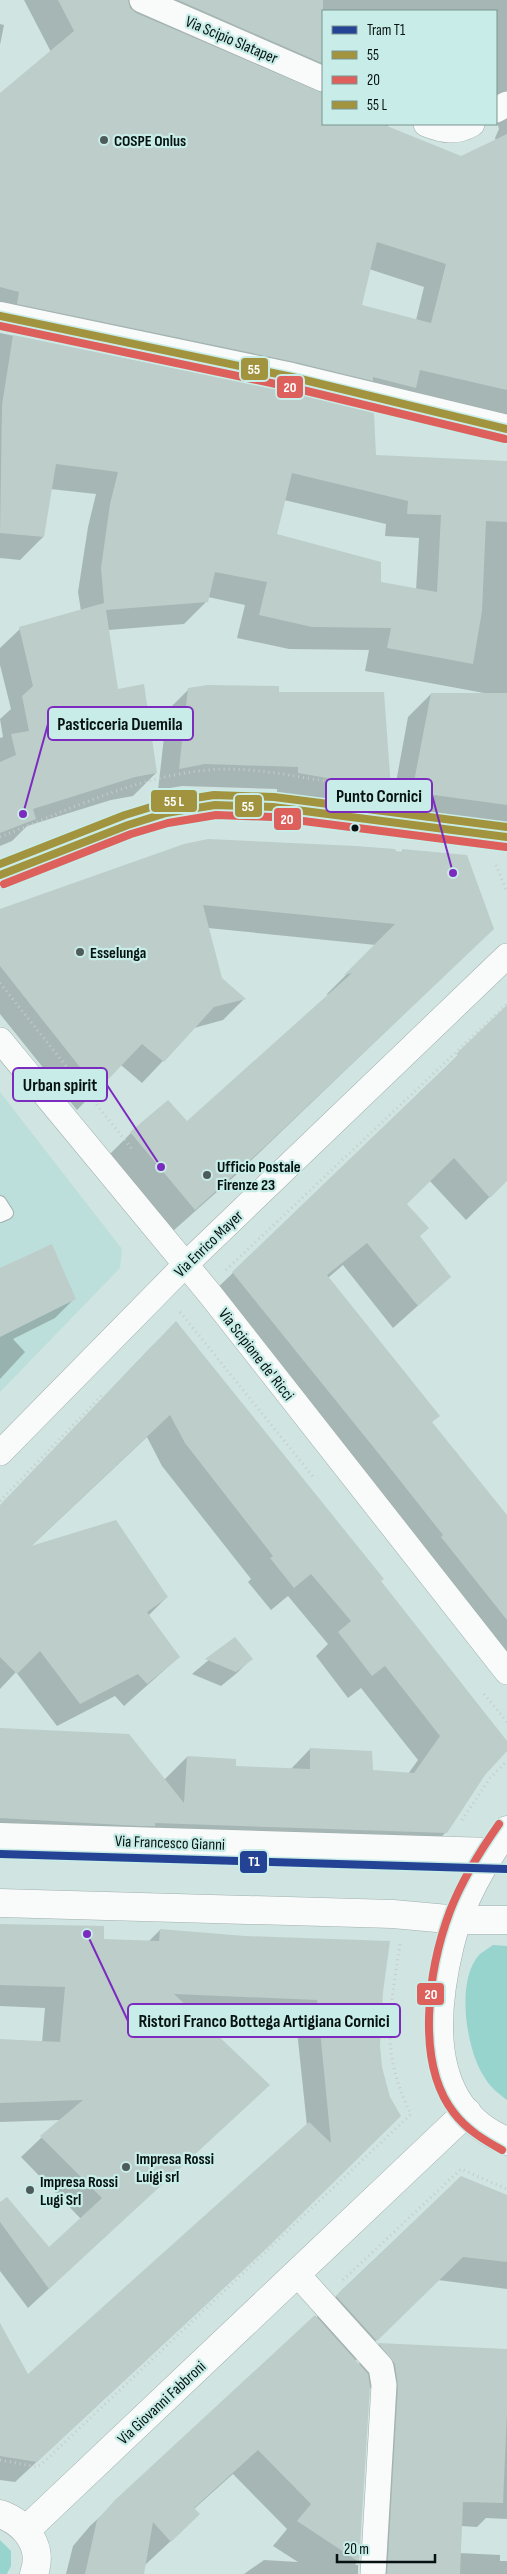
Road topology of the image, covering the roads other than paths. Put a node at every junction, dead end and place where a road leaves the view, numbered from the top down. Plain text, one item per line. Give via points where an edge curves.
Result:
1 (142, 0) edge
2 (322, 79) edge
3 (429, 125) edge
4 (470, 125) edge
5 (0, 316) edge
6 (507, 429) edge
7 (507, 837) edge
8 (0, 875) edge
9 (507, 956) edge
10 (0, 1040) edge
11 (0, 1202) edge
12 (0, 1216) edge
13 (185, 1265) junction
14 (0, 1453) edge
15 (507, 1672) edge
16 (507, 1830) edge
17 (0, 1837) edge
18 (499, 1853) edge
19 (0, 1903) edge
20 (459, 1920) junction
21 (507, 1920) edge
22 (467, 2112) junction
23 (507, 2141) edge
24 (297, 2274) junction
25 (0, 2514) edge
26 (26, 2530) junction
27 (34, 2574) edge
28 (373, 2574) edge

1 - 2 street, Via Scipio Slataper
3 - 4 street via 442,130 461,130
5 - 6 street via 292,377
7 - 8 street via 273,807 215,805 166,813 128,825
9 - 13 street, Via Enrico Mayer
10 - 13 street, Via Scipione de' Ricci
11 - 12 lane via 7,1213
13 - 14 street, Via Enrico Mayer
13 - 15 street, Via Scipione de' Ricci
16 - 18 street
17 - 18 street, Via Francesco Gianni
18 - 20 street
19 - 20 street via 393,1914
20 - 21 street
20 - 22 street via 450,1944 439,2048 451,2091
22 - 23 street via 493,2134
22 - 24 street, Via Giovanni Fabbroni
24 - 26 street, Via Giovanni Fabbroni
24 - 28 street via 380,2367 384,2385
25 - 26 street via 15,2520
26 - 27 street via 36,2555

